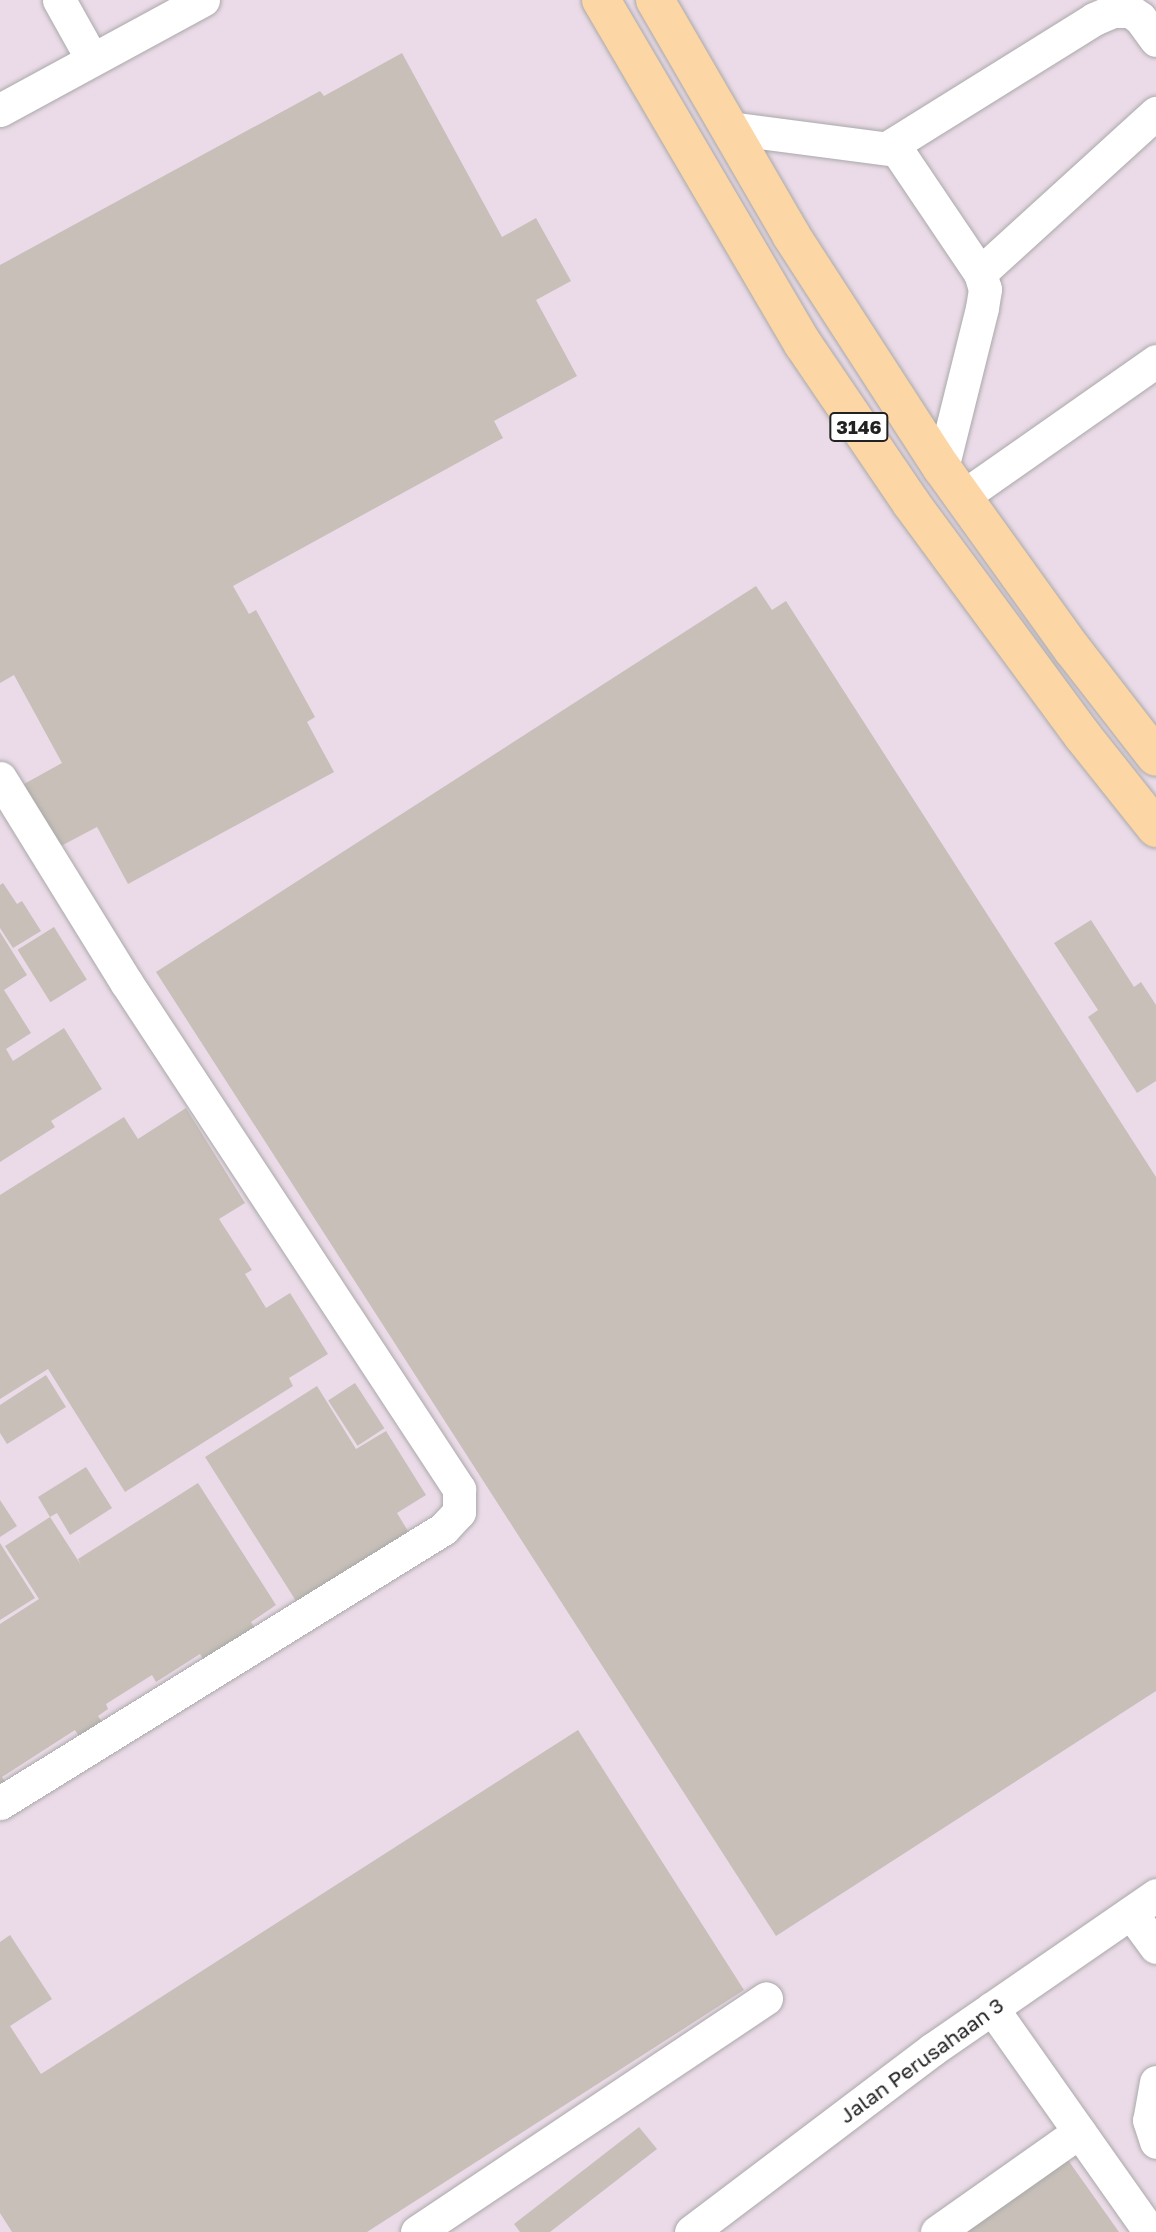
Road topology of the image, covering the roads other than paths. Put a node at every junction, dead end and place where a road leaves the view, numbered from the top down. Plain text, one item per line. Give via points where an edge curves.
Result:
1 (59, 0) edge
2 (203, 0) edge
3 (655, 0) edge
4 (601, 5) edge
5 (1156, 40) edge
6 (92, 59) junction
7 (0, 110) edge
8 (1156, 113) edge
9 (729, 128) junction
10 (887, 148) junction
11 (980, 273) junction
12 (1156, 361) edge
13 (952, 482) junction
14 (1156, 757) edge
15 (0, 778) edge
16 (1156, 828) edge
17 (0, 1803) edge
18 (1143, 1904) edge
19 (1156, 1947) edge
20 (766, 1998) dead end
21 (992, 2008) junction
22 (1156, 2082) edge
23 (1079, 2132) junction
24 (1156, 2142) edge
25 (418, 2232) edge
26 (691, 2232) edge
27 (937, 2232) edge
28 (1150, 2232) edge

1 - 6 street
2 - 6 street
3 - 9 main road, 3146
4 - 16 main road, 3146 via 803,344 1066,713
5 - 10 street via 1130,10 1113,11
6 - 7 street
8 - 11 street
9 - 10 street
9 - 13 main road, 3146 via 791,234
10 - 11 street via 897,150
11 - 13 street via 985,289
12 - 13 street
13 - 14 main road, 3146
15 - 17 street via 126,982 459,1489 459,1513 443,1529
18 - 19 street
18 - 21 street, Jalan Perusahaan 3
20 - 25 street
21 - 23 street
21 - 26 street, Jalan Perusahaan 3
22 - 24 street via 1149,2120
23 - 27 street
23 - 28 street

